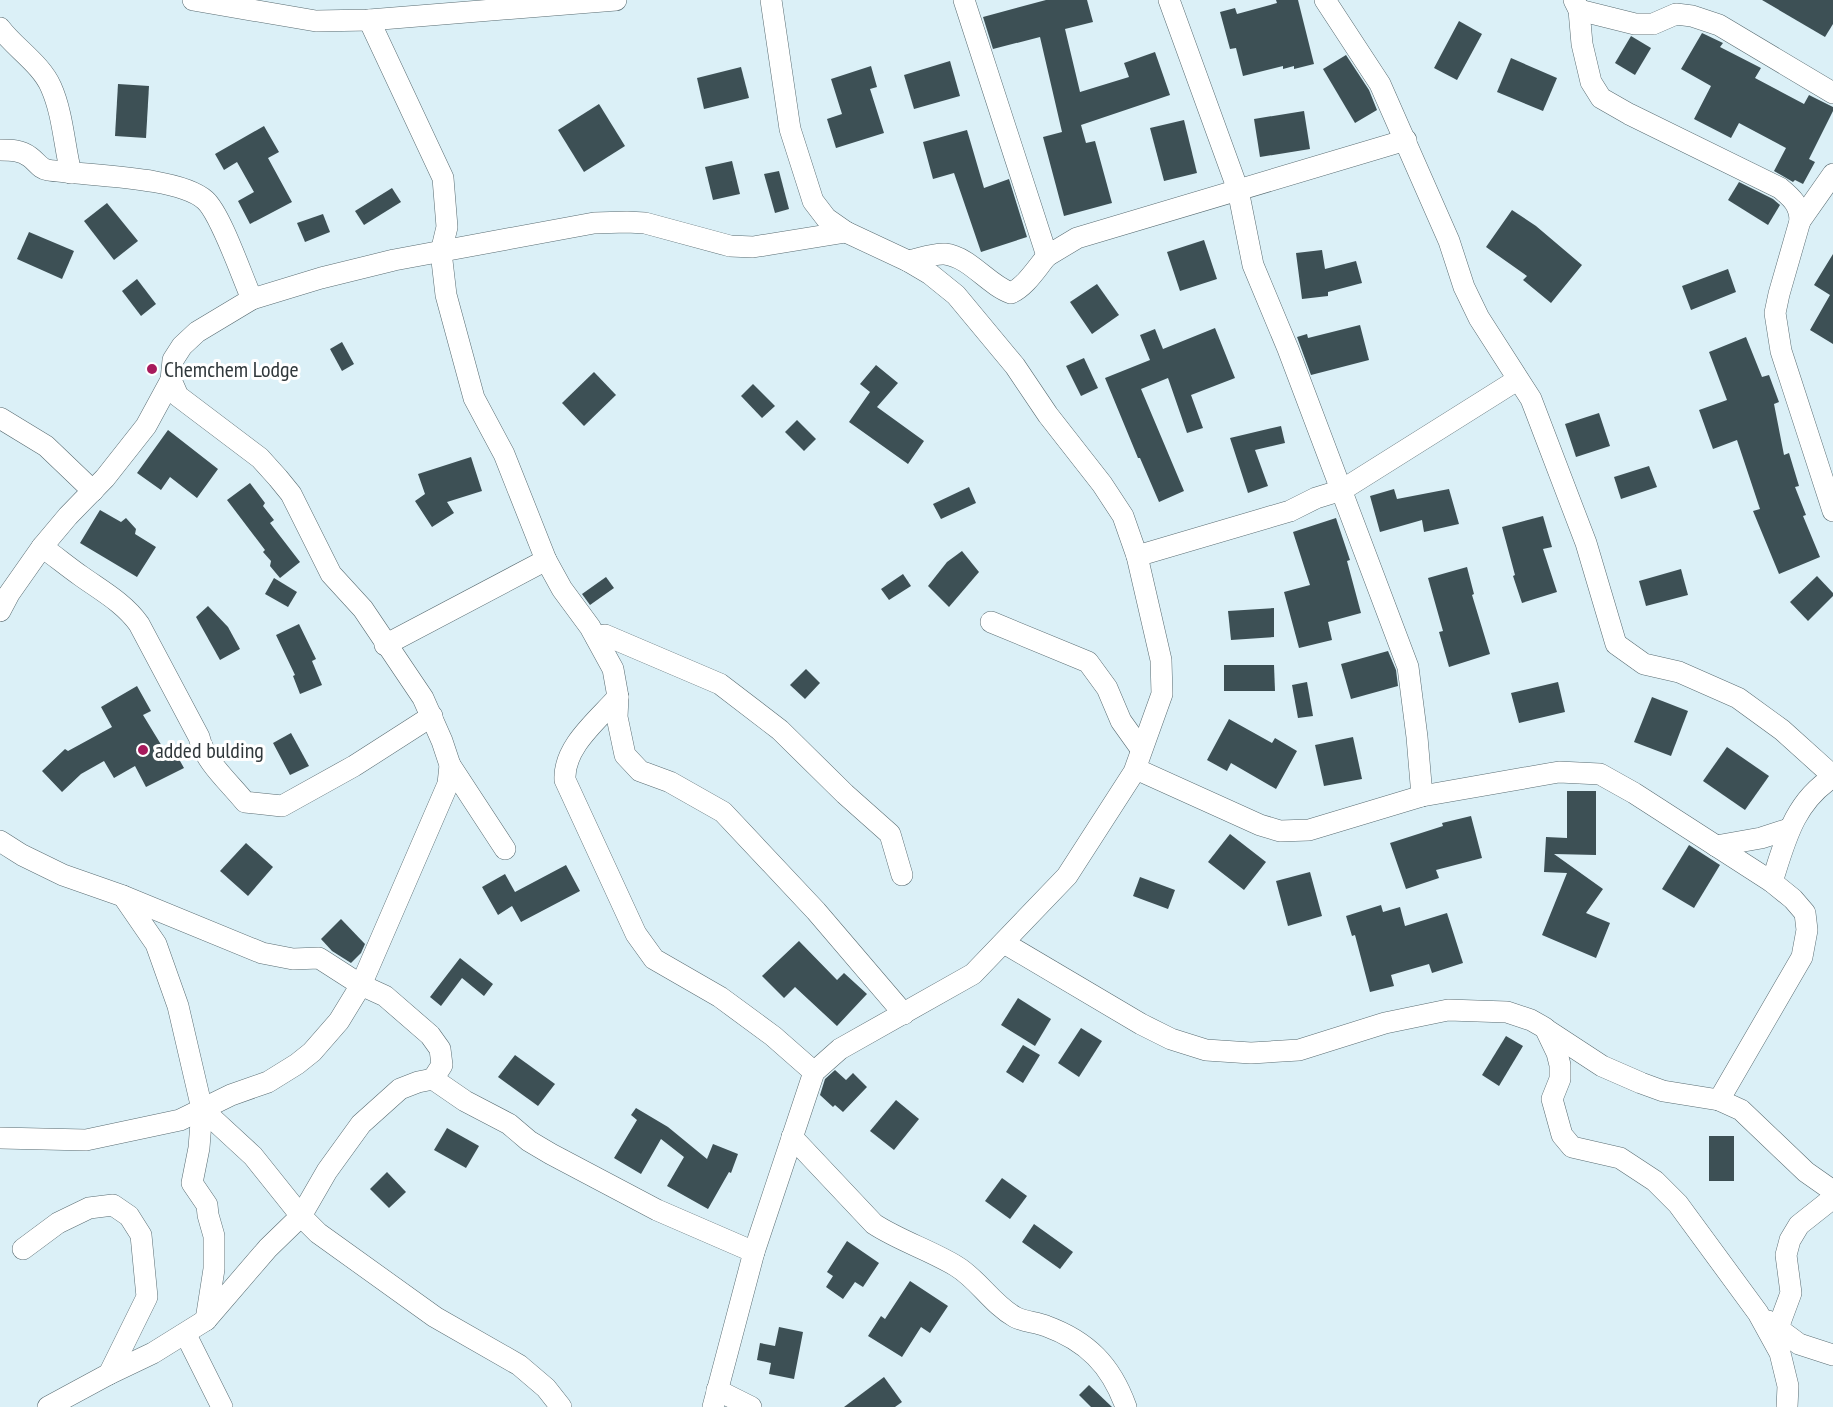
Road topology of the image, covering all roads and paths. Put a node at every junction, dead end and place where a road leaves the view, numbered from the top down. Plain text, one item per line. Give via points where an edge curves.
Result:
1 (193, 0) edge
2 (616, 0) edge
3 (771, 0) edge
4 (964, 0) edge
5 (1169, 0) edge
6 (1325, 0) edge
7 (1576, 5) edge
8 (369, 20) junction
9 (0, 28) edge
10 (1833, 93) edge
11 (1406, 141) junction
12 (0, 150) edge
13 (71, 173) junction
14 (1833, 174) edge
15 (1238, 190) junction
16 (1800, 222) junction
17 (846, 232) junction
18 (441, 252) junction
19 (1047, 256) junction
20 (908, 261) junction
21 (252, 299) junction
22 (171, 380) junction
23 (1517, 380) junction
24 (0, 418) edge
25 (1828, 481) edge
26 (1342, 490) junction
27 (93, 491) junction
28 (1833, 511) edge
29 (42, 547) junction
30 (1137, 556) junction
31 (546, 560) junction
32 (0, 610) edge
33 (991, 622) dead end
34 (596, 637) junction
35 (385, 645) junction
36 (618, 697) junction
37 (432, 716) junction
38 (1138, 759) junction
39 (450, 765) junction
40 (1833, 777) edge
41 (1422, 796) junction
42 (1789, 829) junction
43 (0, 840) edge
44 (1716, 846) junction
45 (505, 849) dead end
46 (902, 874) dead end
47 (1772, 882) junction
48 (123, 896) junction
49 (1004, 943) junction
50 (361, 984) junction
51 (904, 1014) junction
52 (1545, 1028) junction
53 (1592, 1059) junction
54 (814, 1072) junction
55 (433, 1079) junction
56 (1560, 1079) junction
57 (1719, 1100) junction
58 (202, 1109) junction
59 (792, 1137) junction
60 (0, 1138) edge
61 (1833, 1191) edge
62 (1833, 1198) edge
63 (301, 1216) junction
64 (23, 1249) dead end
65 (754, 1252) junction
66 (1758, 1313) junction
67 (206, 1320) junction
68 (1778, 1328) junction
69 (186, 1335) junction
70 (1833, 1355) edge
71 (109, 1374) junction
72 (715, 1398) edge
73 (48, 1407) edge
74 (222, 1407) edge
75 (561, 1407) edge
76 (751, 1407) edge
77 (1126, 1407) edge
78 (1787, 1407) edge

1 - 8 street via 316,21
2 - 8 street
3 - 17 street via 790,129 813,201 826,218
4 - 19 street
5 - 15 street
6 - 11 street via 1380,84
7 - 10 street via 1635,24 1653,24 1676,14 1719,25
7 - 16 street via 1591,82 1601,98 1780,188 1800,209
8 - 18 street via 443,178 447,227
9 - 13 street via 51,86
11 - 15 street
11 - 23 street via 1449,241 1464,287
12 - 13 street via 17,150 45,170
13 - 21 street via 191,190 206,201
14 - 16 street
15 - 19 street via 1077,238
15 - 26 street via 1253,265
16 - 25 street via 1775,314 1777,332
17 - 18 street via 753,247 730,246 645,223 611,222
17 - 20 street
18 - 21 street via 321,278
18 - 31 street via 446,296 474,398 504,454
19 - 20 street via 1011,293 1001,290 959,258 944,254
20 - 30 street via 956,295 1015,366 1123,516
21 - 22 street via 197,332 182,346 173,360
22 - 27 street via 146,426
22 - 35 street via 178,396 260,458 291,494 331,574 363,609
23 - 26 street
23 - 40 street via 1531,399 1586,543 1616,644 1644,664 1679,672 1738,698 1782,730
24 - 27 street via 46,446
25 - 28 street
26 - 30 street via 1290,511
26 - 41 street via 1408,667
27 - 29 street
29 - 32 street
29 - 37 street via 131,613 210,761 245,802 282,806
30 - 38 street via 1161,660 1162,682 1162,694
31 - 34 street
31 - 35 street
33 - 38 street via 1088,662 1107,688
34 - 36 street via 614,669
34 - 46 street via 605,635 720,684 780,730 890,834
35 - 37 street
36 - 51 street via 617,717 625,755 640,771 670,782 723,812 816,911
36 - 54 street via 581,739 564,772 636,934 654,959 720,997
37 - 39 street
38 - 41 street via 1260,825 1280,831 1326,826
38 - 49 street via 1066,876
39 - 45 street
39 - 50 street via 439,808
40 - 42 street via 1818,787
41 - 44 street via 1559,772 1600,774
42 - 44 street
42 - 47 street
43 - 48 street via 63,875
44 - 47 street
47 - 57 street via 1804,913 1807,930 1802,957
48 - 50 street via 262,952 293,959 319,958
48 - 58 street via 156,944 178,1006
49 - 51 street via 973,974
49 - 52 street via 1141,1024 1206,1050 1299,1050 1385,1023 1448,1010 1508,1012
50 - 55 street via 385,996 430,1035 440,1049 442,1065
50 - 58 street via 339,1021 297,1064 268,1082
51 - 54 street via 840,1049
52 - 53 street
52 - 56 street via 1557,1053
53 - 56 street
53 - 57 street via 1663,1091
54 - 59 street
55 - 63 street via 400,1089 361,1124
55 - 65 street via 551,1154 657,1210
56 - 66 street via 1552,1099 1562,1135 1572,1147 1620,1158 1655,1181 1678,1204
57 - 61 street via 1741,1110 1806,1172
58 - 60 street via 180,1120 86,1140
58 - 63 street via 253,1156
58 - 67 street via 192,1183 207,1205 214,1236 214,1269
59 - 65 street
59 - 77 street via 874,1224 959,1267 997,1305 1017,1318 1066,1333 1094,1353 1109,1370
62 - 68 street via 1799,1225 1790,1240 1786,1255 1791,1293
63 - 67 street
63 - 75 street via 318,1233 435,1317 519,1365
64 - 71 street via 58,1223 89,1208 113,1205 129,1216 141,1235 147,1297
65 - 72 street
66 - 68 street
66 - 78 street via 1780,1353 1788,1386
67 - 69 street
68 - 70 street via 1799,1344
69 - 71 street
69 - 74 street
71 - 73 street
72 - 76 street

